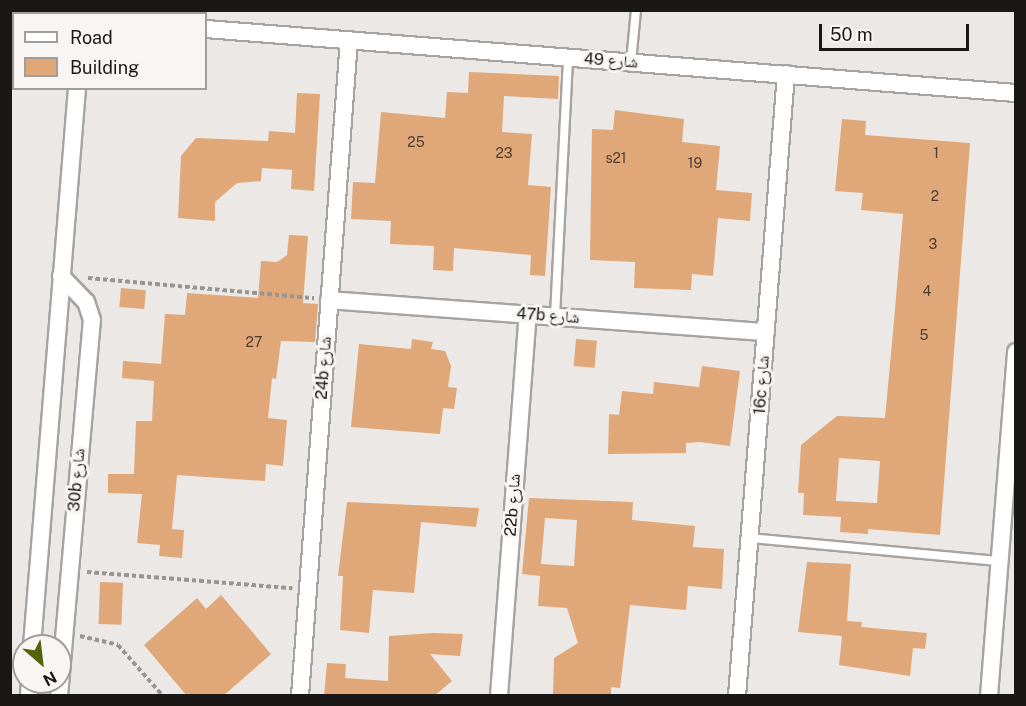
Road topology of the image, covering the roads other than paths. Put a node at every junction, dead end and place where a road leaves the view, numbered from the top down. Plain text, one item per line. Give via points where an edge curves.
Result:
1 (636, 10) edge
2 (207, 29) edge
3 (349, 40) junction
4 (568, 57) junction
5 (631, 62) junction
6 (786, 74) junction
7 (77, 90) edge
8 (1016, 93) edge
9 (61, 276) junction
10 (329, 300) junction
11 (528, 315) junction
12 (555, 316) junction
13 (766, 332) junction
14 (1016, 352) edge
15 (1013, 410) edge
16 (750, 538) junction
17 (999, 561) junction
18 (33, 634) edge
19 (59, 696) edge
20 (300, 696) edge
21 (499, 696) edge
22 (737, 696) edge
23 (989, 696) edge

1 - 5 lane
2 - 3 street, شارع 49
3 - 4 street, شارع 49
3 - 10 street, 24b شارع
4 - 5 street, شارع 49
4 - 12 lane
5 - 6 street, شارع 49
6 - 8 street, شارع 49
6 - 13 street, 16c شارع
7 - 9 street, 30b شارع
9 - 18 street, 30b شارع
9 - 19 street, 30b شارع via 86,302 92,320
10 - 11 street, 47b شارع
10 - 20 street, 24b شارع
11 - 12 street, 47b شارع
11 - 21 street, 22b شارع
12 - 13 street, 47b شارع
13 - 16 street, 16c شارع
14 - 15 street
15 - 17 street
16 - 17 lane
16 - 22 street, 16c شارع
17 - 23 street

